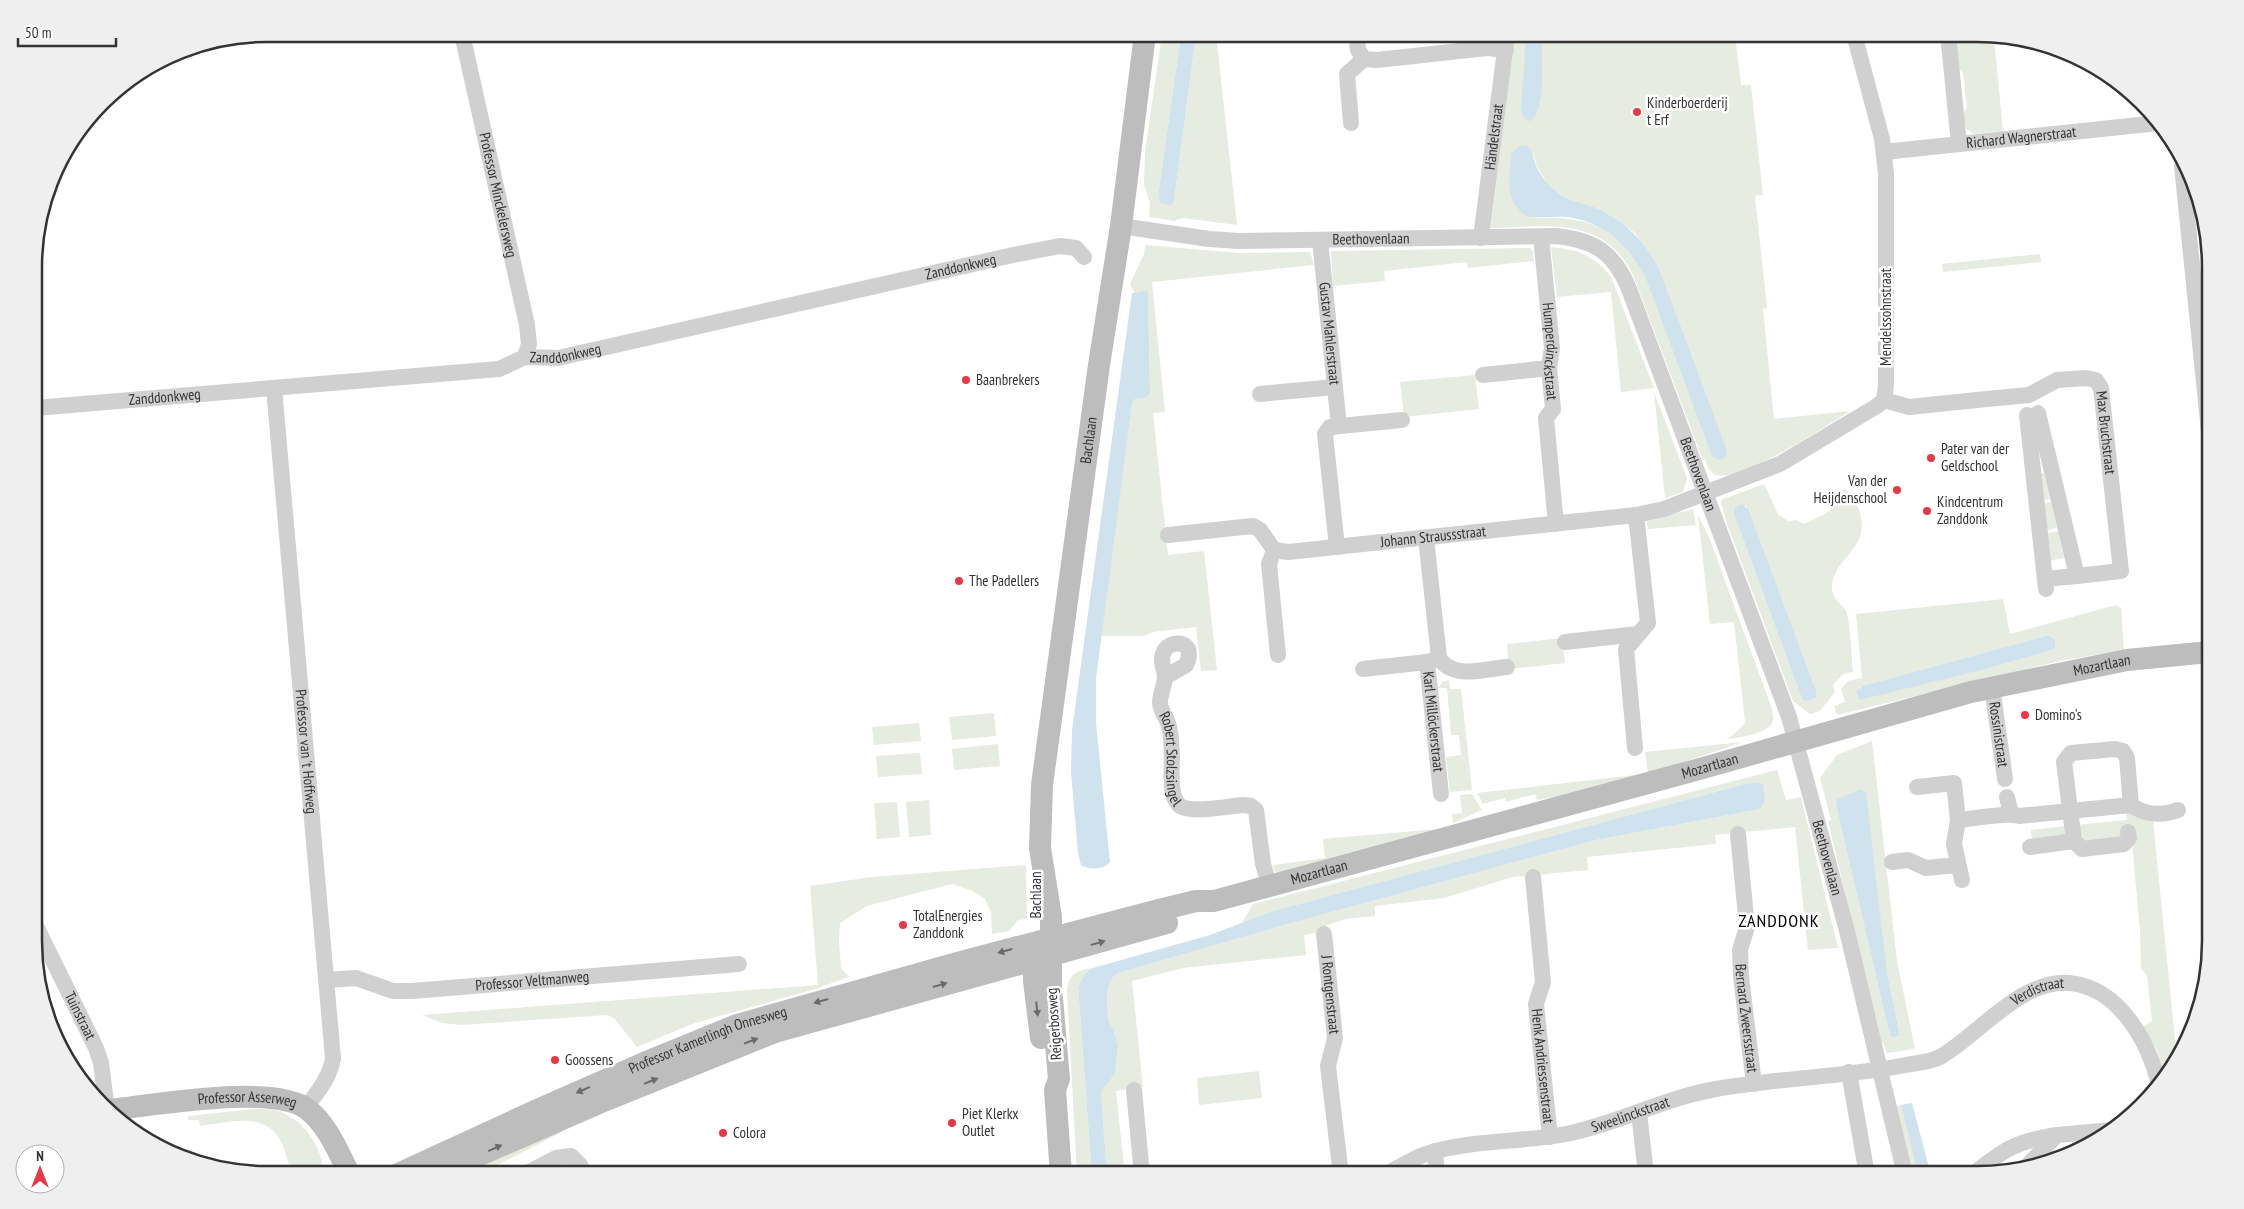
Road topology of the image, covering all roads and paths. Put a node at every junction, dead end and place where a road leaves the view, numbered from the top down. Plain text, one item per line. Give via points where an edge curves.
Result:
1 (464, 42) edge
2 (1144, 42) edge
3 (1357, 42) edge
4 (1506, 42) edge
5 (1856, 42) edge
6 (1949, 42) edge
7 (1364, 59) junction
8 (1351, 123) dead end
9 (2150, 124) edge
10 (1959, 144) junction
11 (1884, 152) junction
12 (2183, 180) edge
13 (1121, 226) junction
14 (1540, 237) junction
15 (1481, 238) junction
16 (1320, 240) junction
17 (1084, 257) dead end
18 (525, 357) junction
19 (2202, 363) edge
20 (1549, 368) junction
21 (1483, 374) dead end
22 (1335, 387) junction
23 (274, 388) junction
24 (1260, 394) dead end
25 (1884, 400) junction
26 (42, 407) edge
27 (2032, 414) dead end
28 (1402, 420) dead end
29 (1334, 426) junction
30 (2037, 438) junction
31 (1705, 494) junction
32 (1636, 515) junction
33 (1556, 524) junction
34 (1168, 535) dead end
35 (1426, 538) junction
36 (1337, 547) junction
37 (1274, 550) junction
38 (2077, 576) junction
39 (1638, 634) junction
40 (1565, 642) dead end
41 (2202, 653) edge
42 (1278, 655) dead end
43 (1433, 660) junction
44 (1506, 667) dead end
45 (1362, 669) dead end
46 (1165, 677) dead end
47 (1992, 687) junction
48 (1796, 740) junction
49 (1635, 748) dead end
50 (2005, 780) dead end
51 (1917, 787) dead end
52 (1441, 794) dead end
53 (2007, 797) dead end
54 (2131, 805) junction
55 (2070, 810) junction
56 (2178, 810) dead end
57 (2011, 814) junction
58 (1958, 820) junction
59 (2128, 832) dead end
60 (1738, 834) dead end
61 (2074, 842) junction
62 (2030, 847) dead end
63 (1892, 862) dead end
64 (1533, 877) dead end
65 (1269, 884) junction
66 (1324, 934) dead end
67 (42, 938) edge
68 (1043, 949) junction
69 (739, 964) dead end
70 (327, 980) junction
71 (1880, 1069) junction
72 (1849, 1072) junction
73 (2157, 1076) edge
74 (1754, 1084) junction
75 (1134, 1090) dead end
76 (106, 1098) edge
77 (306, 1108) junction
78 (117, 1109) edge
79 (1639, 1112) junction
80 (2098, 1131) edge
81 (2057, 1135) junction
82 (1550, 1137) junction
83 (1434, 1151) junction
84 (2033, 1159) edge
85 (345, 1166) edge
86 (416, 1166) edge
87 (455, 1166) edge
88 (540, 1166) edge
89 (580, 1166) edge
90 (1060, 1166) edge
91 (1141, 1166) edge
92 (1339, 1166) edge
93 (1403, 1166) edge
94 (1436, 1166) edge
95 (1645, 1166) edge
96 (1865, 1166) edge
97 (1902, 1166) edge
98 (1983, 1166) edge

1 - 18 street, Professor Minckelersweg via 527,326 529,344
2 - 13 main road, Bachlaan
3 - 7 street
4 - 7 street via 1487,48
4 - 15 street, Händelstraat
5 - 11 street, Mendelssohnstraat
6 - 10 street
7 - 8 street via 1346,74
9 - 10 street, Richard Wagnerstraat
10 - 11 street, Richard Wagnerstraat
11 - 25 street, Mendelssohnstraat via 1887,235
12 - 19 street
13 - 16 street, Beethovenlaan via 1209,239
13 - 68 main road, Bachlaan via 1044,766 1040,848 1050,910
14 - 15 street, Beethovenlaan
14 - 20 street, Humperdinckstraat via 1552,348
14 - 31 street, Beethovenlaan via 1578,238 1592,244 1623,274
15 - 16 street, Beethovenlaan
16 - 22 street, Gustav Mahlerstraat
17 - 18 street, Zanddonkweg via 1076,248 1060,246 558,358
18 - 23 street, Zanddonkweg via 500,369
20 - 21 street
20 - 33 street, Humperdinckstraat via 1553,409 1546,418
22 - 24 street
22 - 29 street, Gustav Mahlerstraat
23 - 26 street, Zanddonkweg
23 - 70 street, Professor van 't Hoffweg
25 - 31 street via 1780,464
25 - 38 street, Max Bruchstraat via 1909,406 1987,399 2029,395 2057,380 2096,380 2101,388 2121,571
27 - 30 street, Max Bruchstraat
28 - 29 street
29 - 36 street, Gustav Mahlerstraat via 1325,434
30 - 38 street, Max Bruchstraat
30 - 38 street, Max Bruchstraat via 2046,584
31 - 32 street, Johann Straussstraat
31 - 48 street, Beethovenlaan
32 - 33 street, Johann Straussstraat
32 - 39 street via 1648,624
33 - 35 street, Johann Straussstraat
34 - 37 street via 1253,526 1260,530
35 - 36 street, Johann Straussstraat
35 - 43 street, Karl Millöckerstraat
36 - 37 street, Johann Straussstraat via 1288,552
37 - 42 street via 1269,564
39 - 40 street
39 - 49 street via 1626,649
41 - 47 main road, Mozartlaan via 2127,660
43 - 44 street via 1462,672
43 - 45 street
43 - 52 street, Karl Millöckerstraat
46 - 65 street, Robert Stolzsingel via 1160,701 1171,734 1175,800 1182,807 1192,809 1243,805 1256,810
47 - 48 main road, Mozartlaan
47 - 50 street, Rossinistraat
48 - 65 main road, Mozartlaan via 1696,770
48 - 71 street, Beethovenlaan via 1848,930
51 - 58 street via 1954,783
53 - 57 street
54 - 55 street
54 - 55 street via 2127,758 2123,751 2115,749 2067,756 2064,762
54 - 56 street via 2151,814
55 - 57 street via 2019,816
55 - 61 street
57 - 58 street
58 - 63 street via 1954,844 1959,873 1926,868 1908,860
59 - 61 street via 2129,838 2124,844 2082,849
60 - 74 street, Bernard Zweersstraat via 1747,927 1740,950 1741,977
61 - 62 street
64 - 82 street, Henk Andriessenstraat via 1543,982 1536,1004
65 - 68 main road, Mozartlaan via 1214,901 1196,901
66 - 92 street, J Rontgenstraat via 1335,1038 1328,1066
67 - 76 street, Tuinstraat via 96,1048
68 -> 86 main road, Professor Kamerlingh Onnesweg via 737,1025 635,1067
87 -> 68 main road, Professor Kamerlingh Onnesweg via 775,1032
68 - 90 main road, Reigerbosweg via 1051,987 1059,1079 1054,1090
69 - 70 street, Professor Veltmanweg via 412,991 393,991 356,978
70 - 77 street, Professor van 't Hoffweg via 332,1068
71 - 72 street, Sweelinckstraat
71 - 73 street, Verdistraat via 1938,1058 2026,994 2045,985 2071,984 2092,989 2120,1008 2152,1057
71 - 97 street, Beethovenlaan
72 - 74 street, Sweelinckstraat
72 - 96 street
74 - 79 street, Sweelinckstraat via 1686,1096
75 - 91 street
77 - 78 main road, Professor Asserweg via 295,1102 262,1096
77 - 85 main road, Professor Asserweg via 322,1123
79 - 82 street, Sweelinckstraat via 1590,1129
79 - 95 street
80 - 81 street
81 - 84 street
81 - 98 street via 2016,1144
82 - 83 street, Sweelinckstraat
83 - 93 street, Sweelinckstraat
83 - 94 street
88 - 89 street via 556,1158 572,1156

